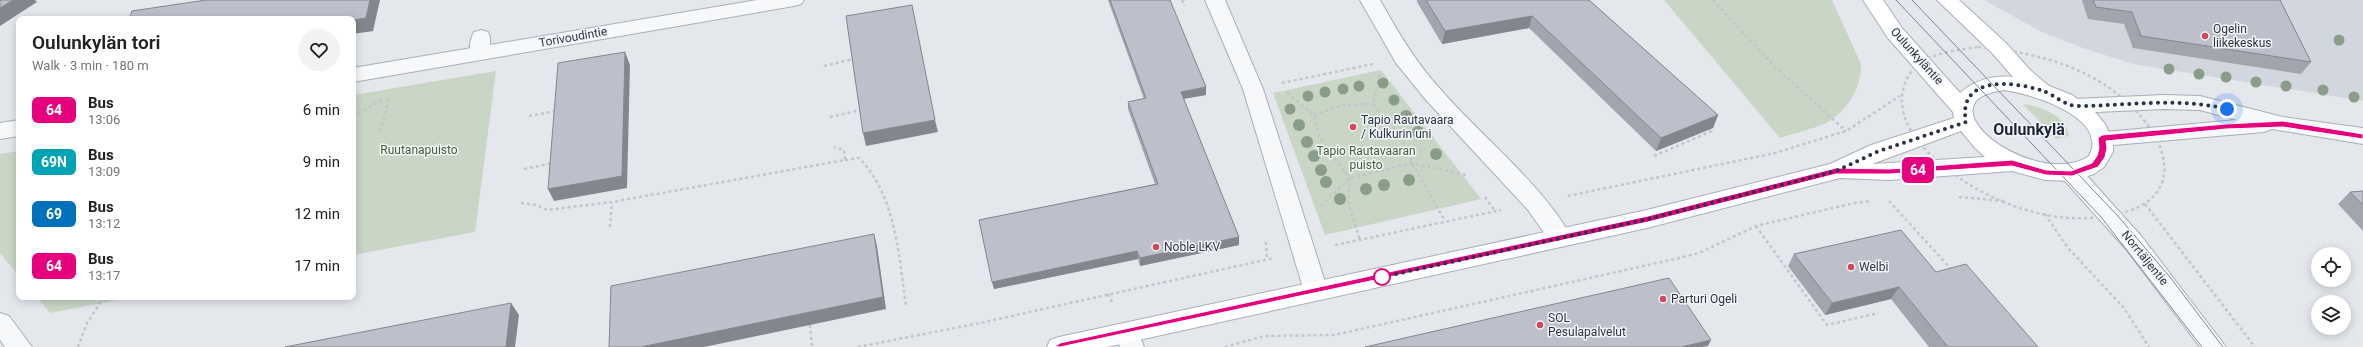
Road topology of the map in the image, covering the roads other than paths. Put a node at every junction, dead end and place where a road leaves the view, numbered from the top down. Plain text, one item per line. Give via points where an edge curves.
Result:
1 (794, 0) edge
2 (1215, 0) edge
3 (1370, 0) edge
4 (1873, 0) edge
5 (1947, 0) edge
6 (356, 73) edge
7 (2044, 91) junction
8 (2074, 106) junction
9 (1965, 116) junction
10 (2283, 124) junction
11 (16, 128) edge
12 (0, 131) edge
13 (2363, 136) edge
14 (2102, 138) junction
15 (2012, 163) junction
16 (1836, 171) junction
17 (2072, 174) junction
18 (1560, 238) junction
19 (1316, 291) junction
20 (0, 323) edge
21 (1129, 340) edge
22 (20, 347) edge
23 (1059, 347) edge
24 (2214, 347) edge

1 - 6 street, Torivoudintie via 480,45
2 - 19 street via 1254,88
3 - 18 street via 1403,58 1433,95 1536,204
4 - 9 main road, Oulunkyläntie via 1895,33
5 - 7 main road via 1999,48 2023,75
7 - 8 main road
7 - 9 main road via 2024,85 1987,85 1966,100
8 - 10 street via 2200,102
8 - 14 main road via 2096,127
9 - 15 main road, Oulunkyläntie via 1983,144
9 - 16 main road
10 - 13 street
10 - 14 street
11 - 12 street
14 - 17 main road via 2101,157 2095,165
15 - 16 main road via 1889,172
15 - 17 main road via 2046,173
16 - 18 main road via 1648,219
17 - 24 street, Norrtäljentie via 2134,243
18 - 19 main road
19 - 21 main road
20 - 22 street
21 - 23 main road

